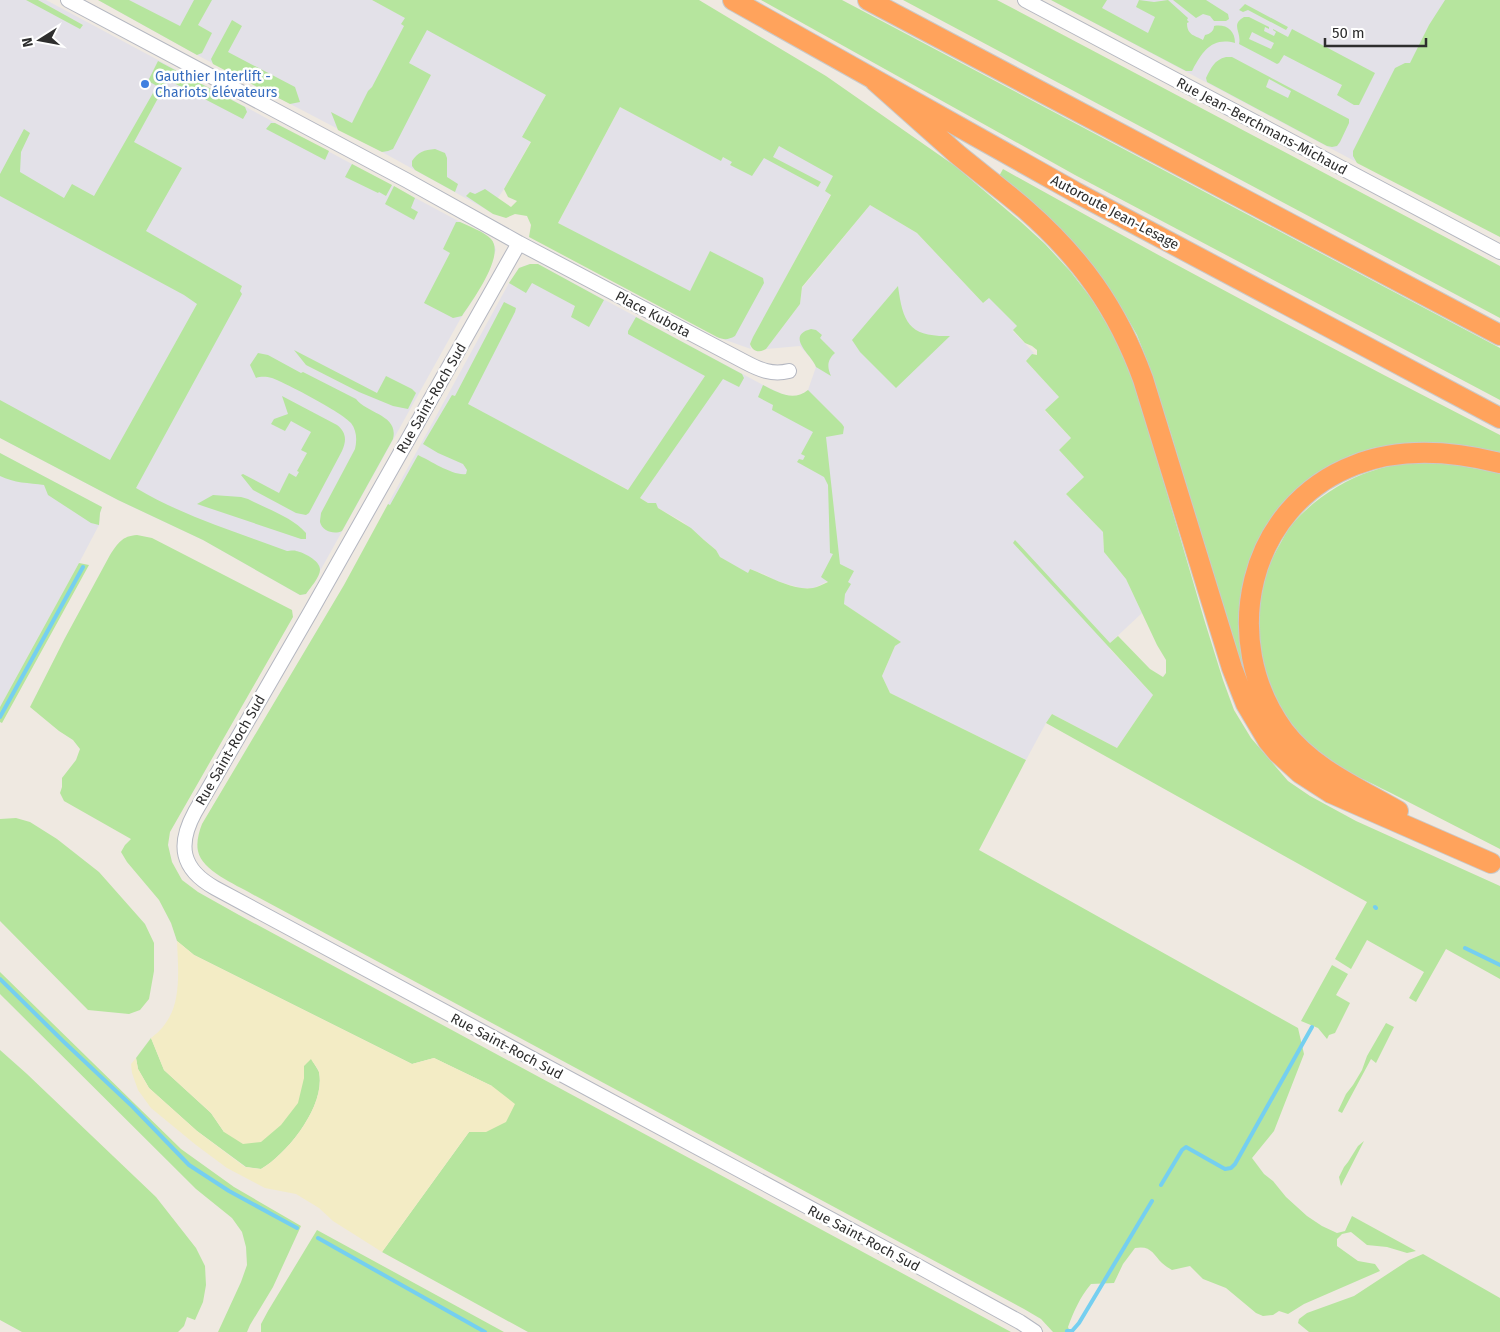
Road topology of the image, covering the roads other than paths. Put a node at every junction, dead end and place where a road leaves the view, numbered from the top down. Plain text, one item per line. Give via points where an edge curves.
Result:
1 (68, 0) edge
2 (733, 0) edge
3 (868, 0) edge
4 (1025, 0) edge
5 (875, 81) junction
6 (519, 244) junction
7 (1500, 252) edge
8 (1500, 335) edge
9 (789, 371) dead end
10 (1500, 418) edge
11 (1500, 463) edge
12 (1496, 865) edge
13 (1035, 1332) edge

1 - 6 street via 406,180
2 - 5 highway, Autoroute Jean-Lesage
3 - 8 highway
4 - 7 street, Rue Jean-Berchmans-Michaud
5 - 10 highway, Autoroute Jean-Lesage
5 - 12 highway via 1025,209 1082,268 1103,295 1128,341 1143,378 1240,691 1268,741 1300,773 1330,793
6 - 9 street, Place Kubota via 761,370
6 - 13 street, Rue Saint-Roch Sud via 189,822 185,838 187,862 198,877 215,888
11 - 12 highway via 1451,454 1411,453 1368,460 1334,475 1302,498 1276,529 1258,567 1248,616 1251,654 1260,686 1270,709 1293,741 1332,773

